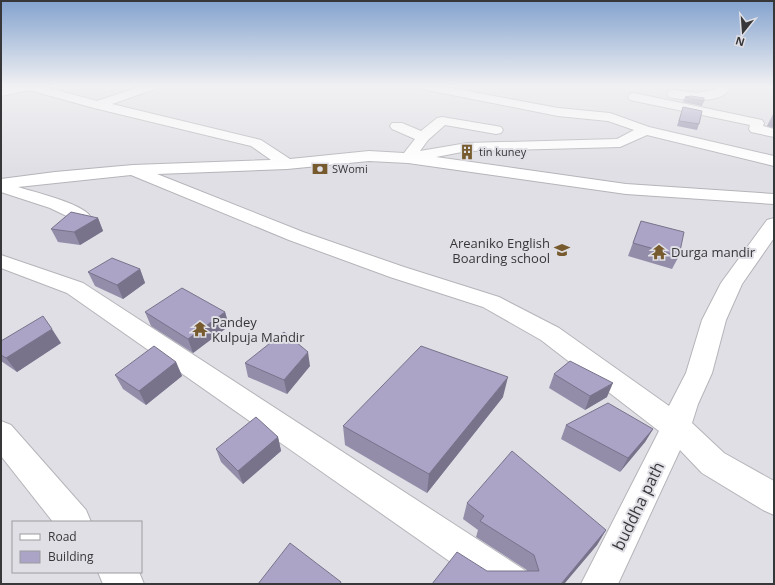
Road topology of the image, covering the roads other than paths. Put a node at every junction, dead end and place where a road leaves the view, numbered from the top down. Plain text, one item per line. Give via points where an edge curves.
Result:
1 (137, 114) edge
2 (582, 114) edge
3 (613, 114) edge
4 (722, 114) edge
5 (610, 117) junction
6 (397, 126) dead end
7 (496, 130) dead end
8 (645, 130) junction
9 (774, 133) edge
10 (423, 137) junction
11 (408, 158) junction
12 (774, 161) edge
13 (287, 164) junction
14 (133, 170) junction
15 (1, 186) edge
16 (774, 199) edge
17 (81, 216) edge
18 (774, 224) edge
19 (1, 261) edge
20 (676, 427) junction
21 (1, 434) edge
22 (774, 499) edge
23 (73, 521) edge
24 (117, 573) edge
25 (126, 584) edge
26 (513, 584) edge
27 (599, 584) edge

1 - 13 street via 256,143
2 - 5 street
3 - 5 street
4 - 9 street via 757,123 756,129
5 - 8 street
6 - 10 street
7 - 10 street via 442,122
8 - 11 street via 620,143 467,147
8 - 12 street
10 - 11 street
11 - 13 street via 369,156
11 - 16 street via 626,189
13 - 14 street
14 - 15 street via 55,177
14 - 20 street via 296,236 491,302 550,334
15 - 17 street via 56,204
18 - 20 street, buddha path via 732,283 714,320 699,373
19 - 26 street via 75,288
20 - 22 street via 713,463
20 - 27 street, buddha path
21 - 23 street
24 - 25 street

